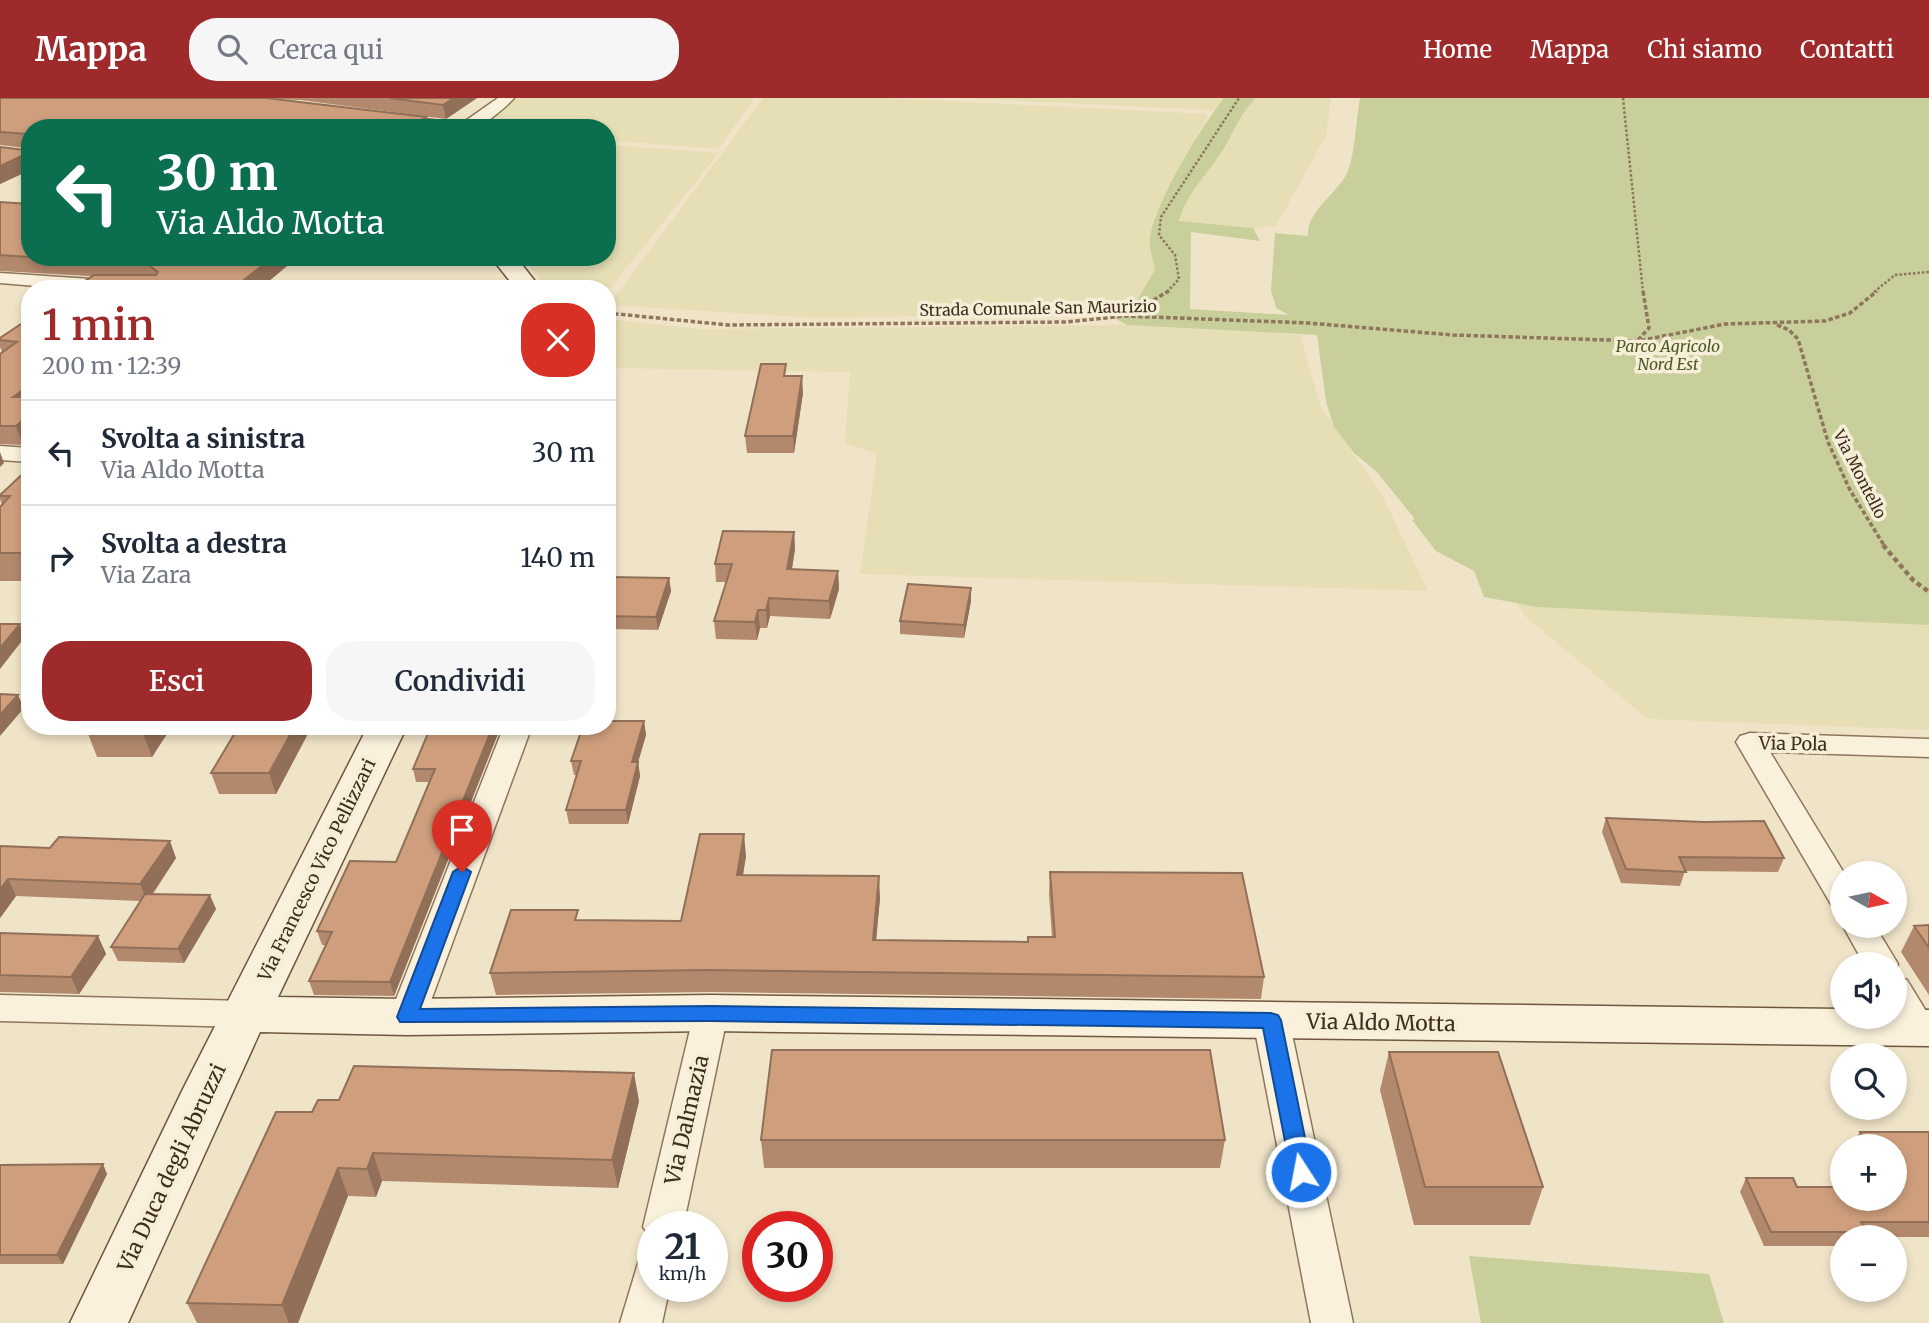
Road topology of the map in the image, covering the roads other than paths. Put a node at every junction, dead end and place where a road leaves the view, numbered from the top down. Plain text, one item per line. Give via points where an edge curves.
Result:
1 (507, 98) edge
2 (379, 116) edge
3 (399, 119) edge
4 (478, 119) edge
5 (510, 266) edge
6 (0, 278) edge
7 (28, 280) edge
8 (522, 280) edge
9 (0, 453) edge
10 (21, 454) edge
11 (384, 735) edge
12 (515, 735) edge
13 (1929, 748) edge
14 (1830, 876) edge
15 (0, 1007) edge
16 (711, 1013) junction
17 (246, 1014) junction
18 (1914, 1015) edge
19 (407, 1017) junction
20 (1271, 1020) junction
21 (667, 1211) edge
22 (646, 1302) edge
23 (99, 1323) edge
24 (641, 1323) edge
25 (1332, 1323) edge

1 - 4 street
2 - 3 street
5 - 8 street
6 - 7 street
9 - 10 street
11 - 17 street, Via Francesco Vico Pellizzari
12 - 19 street
13 - 14 street, Via Pola via 1750,741
15 - 17 street
16 - 19 street, Via Aldo Motta
16 - 20 street, Via Aldo Motta
16 - 21 street, Via Dalmazia
17 - 19 street, Via Aldo Motta
17 - 23 street, Via Duca degli Abruzzi
18 - 20 street, Via Aldo Motta
20 - 25 street
22 - 24 street

